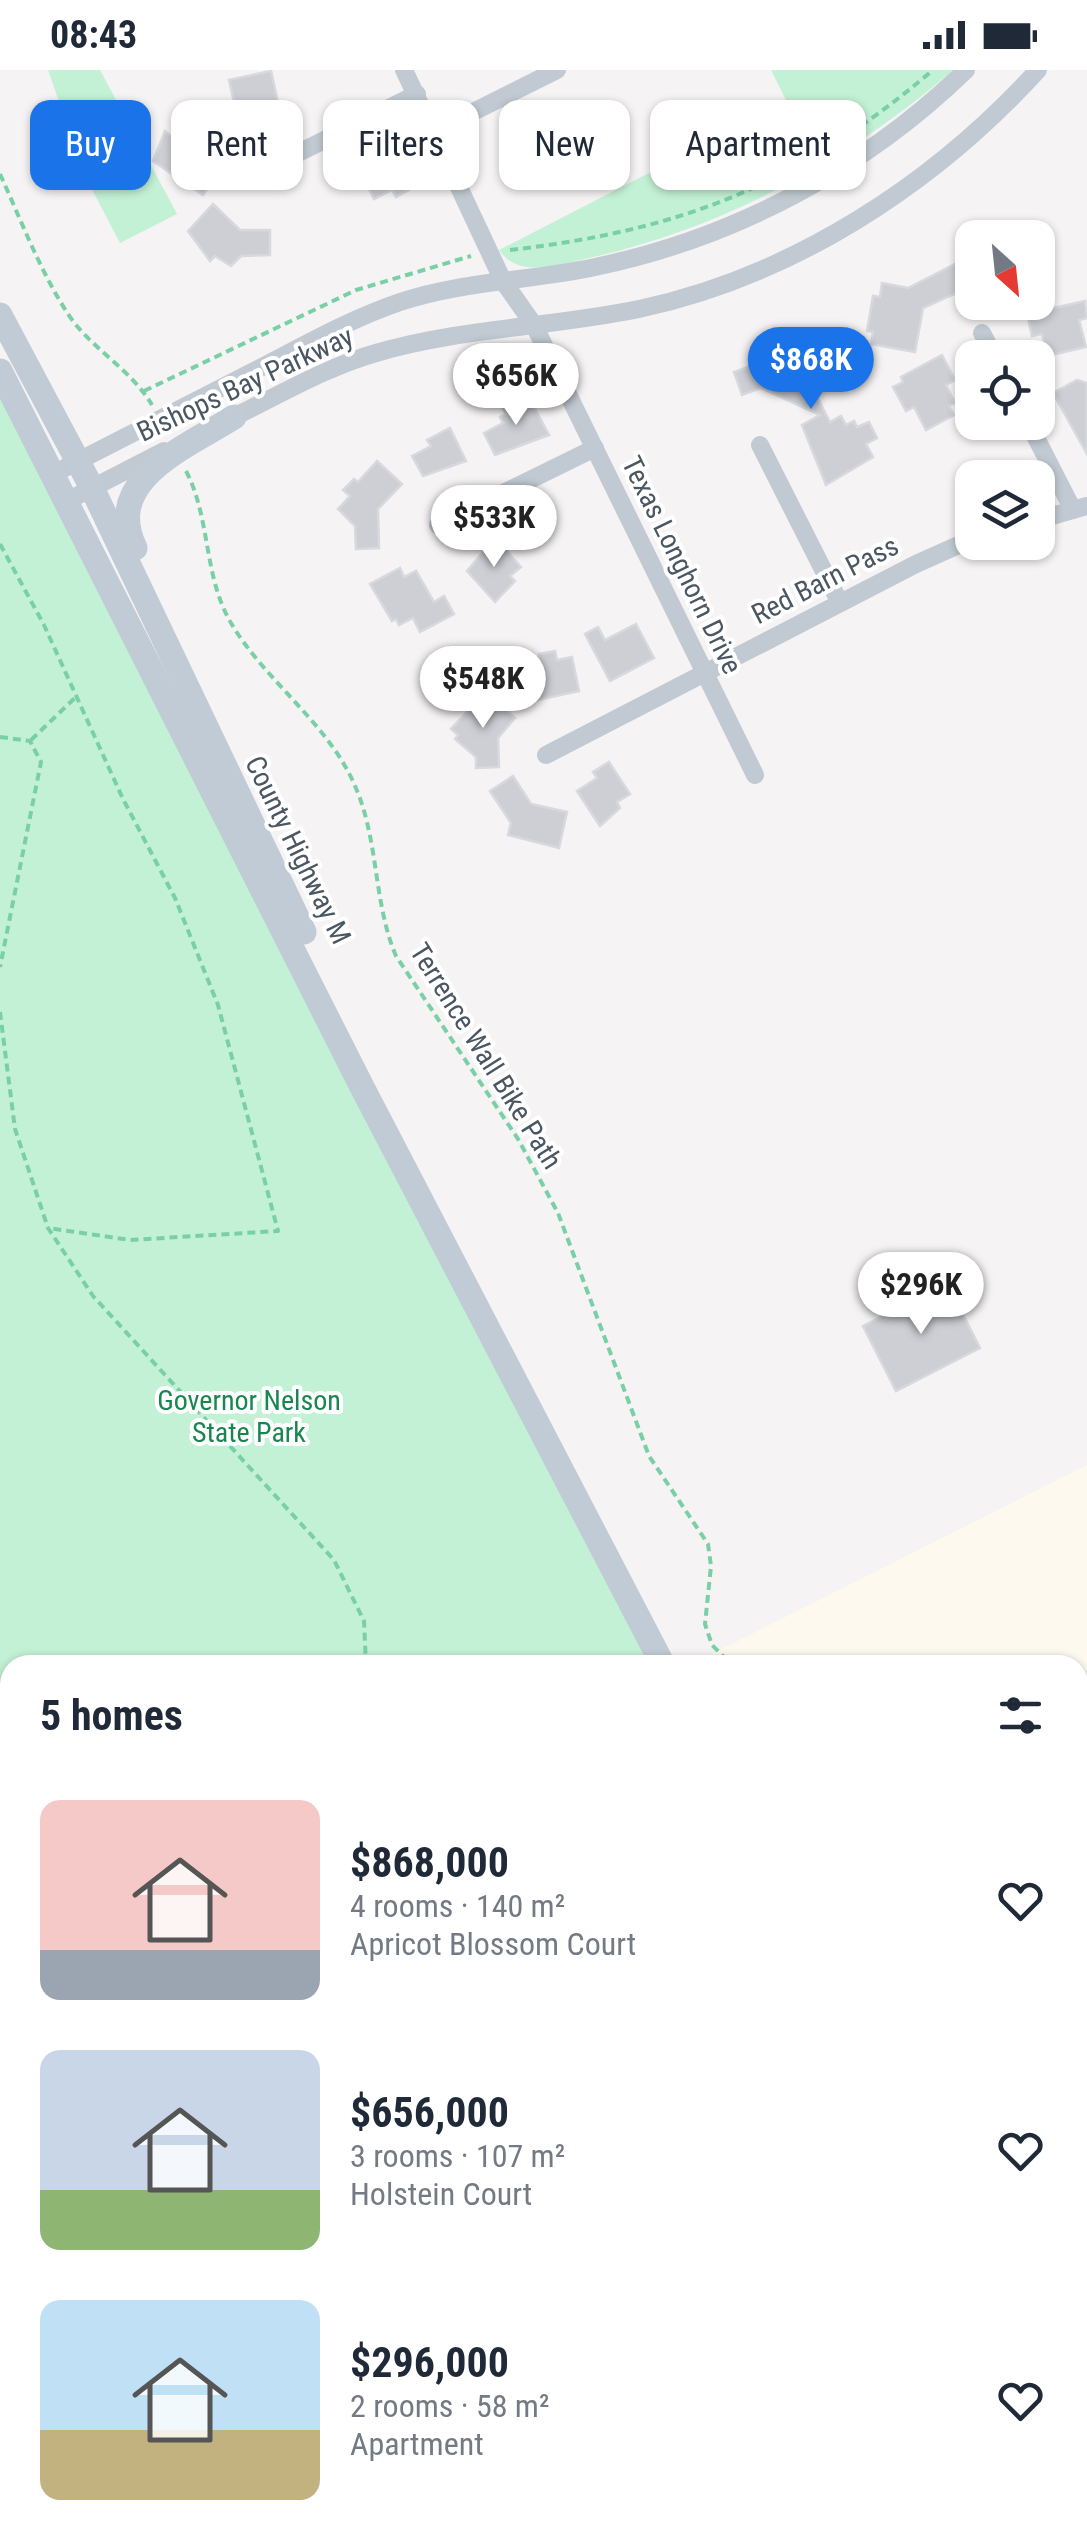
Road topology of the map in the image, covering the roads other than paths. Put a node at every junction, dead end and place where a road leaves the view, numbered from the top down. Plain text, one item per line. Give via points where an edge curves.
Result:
1 (404, 70) edge
2 (557, 70) edge
3 (966, 70) edge
4 (1038, 70) edge
5 (417, 94) junction
6 (420, 100) edge
7 (479, 109) edge
8 (303, 151) edge
9 (463, 190) edge
10 (503, 281) junction
11 (0, 316) edge
12 (534, 325) junction
13 (982, 333) dead end
14 (986, 340) edge
15 (0, 371) edge
16 (234, 417) junction
17 (1039, 440) edge
18 (760, 445) dead end
19 (595, 448) junction
20 (79, 461) junction
21 (53, 474) junction
22 (92, 488) junction
23 (66, 501) junction
24 (1080, 508) edge
25 (1055, 515) edge
26 (438, 525) dead end
27 (955, 548) edge
28 (840, 603) junction
29 (704, 673) junction
30 (546, 755) dead end
31 (756, 775) dead end
32 (232, 783) junction
33 (534, 1415) junction
34 (659, 1655) edge

1 - 5 street, Texas Longhorn Drive
2 - 7 street
3 - 10 street, Bishops Bay Parkway via 852,162 752,215 615,263
4 - 12 street, Bishops Bay Parkway via 943,161 812,245 674,299
5 - 6 street, Texas Longhorn Drive
5 - 8 street
9 - 10 street, Texas Longhorn Drive
10 - 12 street, Texas Longhorn Drive
10 - 20 street, Bishops Bay Parkway via 444,289 371,313
11 - 20 main road, County Highway M
12 - 16 street, Bishops Bay Parkway via 371,354
12 - 19 street, Texas Longhorn Drive
13 - 14 street
15 - 21 main road, County Highway M
16 - 22 street, Bishops Bay Parkway
16 - 32 main road via 152,468 128,496 128,530 184,646
17 - 24 street
18 - 28 street
19 - 26 street
19 - 29 street, Texas Longhorn Drive
20 - 21 street, Bishops Bay Parkway
20 - 22 main road, County Highway M
21 - 23 main road, County Highway M
22 - 23 street, Bishops Bay Parkway
22 - 32 main road, County Highway M
23 - 33 main road, County Highway M
24 - 25 street
27 - 28 street, Red Barn Pass
28 - 29 street, Red Barn Pass
29 - 30 street, Red Barn Pass
29 - 31 street, Texas Longhorn Drive
32 - 33 main road, County Highway M
33 - 34 main road, County Highway M

